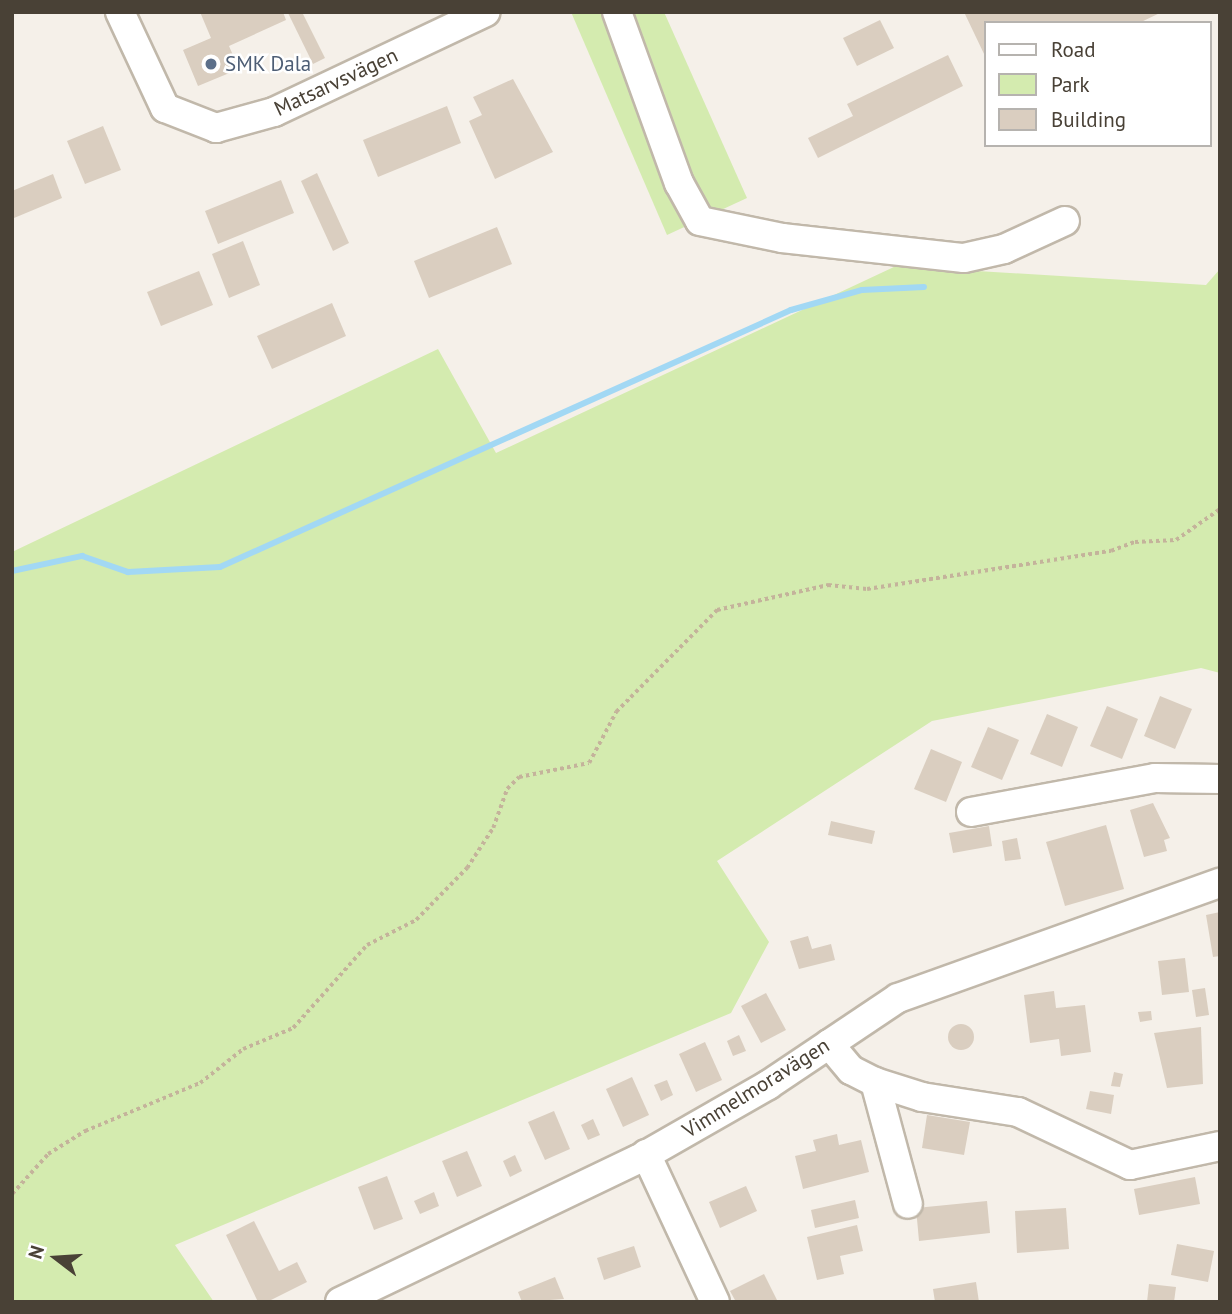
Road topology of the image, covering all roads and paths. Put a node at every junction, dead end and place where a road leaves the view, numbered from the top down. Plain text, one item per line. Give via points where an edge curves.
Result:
1 (120, 12) edge
2 (486, 12) edge
3 (617, 12) edge
4 (1065, 221) dead end
5 (1220, 509) edge
6 (1220, 779) edge
7 (971, 812) dead end
8 (1220, 883) edge
9 (829, 1044) junction
10 (875, 1082) junction
11 (1220, 1146) edge
12 (646, 1154) junction
13 (12, 1194) edge
14 (908, 1204) dead end
15 (340, 1302) edge
16 (715, 1302) edge

1 - 2 street, Matsarvsvägen via 165,108 216,128 274,112
3 - 4 street via 679,183 700,222 793,240 964,258 1004,249
5 - 13 path via 1176,540 1135,541 1111,551 867,589 828,585 717,610 616,712 589,763 519,777 507,789 493,828 467,868 416,920 367,945 293,1028 243,1049 200,1083 85,1131 48,1154
6 - 7 street via 1155,778
8 - 9 street, Vimmelmoravägen via 917,990 876,1009
9 - 10 street via 850,1070
9 - 12 street, Vimmelmoravägen
10 - 11 street via 922,1097 1018,1112 1130,1165
10 - 14 street
12 - 15 street, Vimmelmoravägen
12 - 16 street

